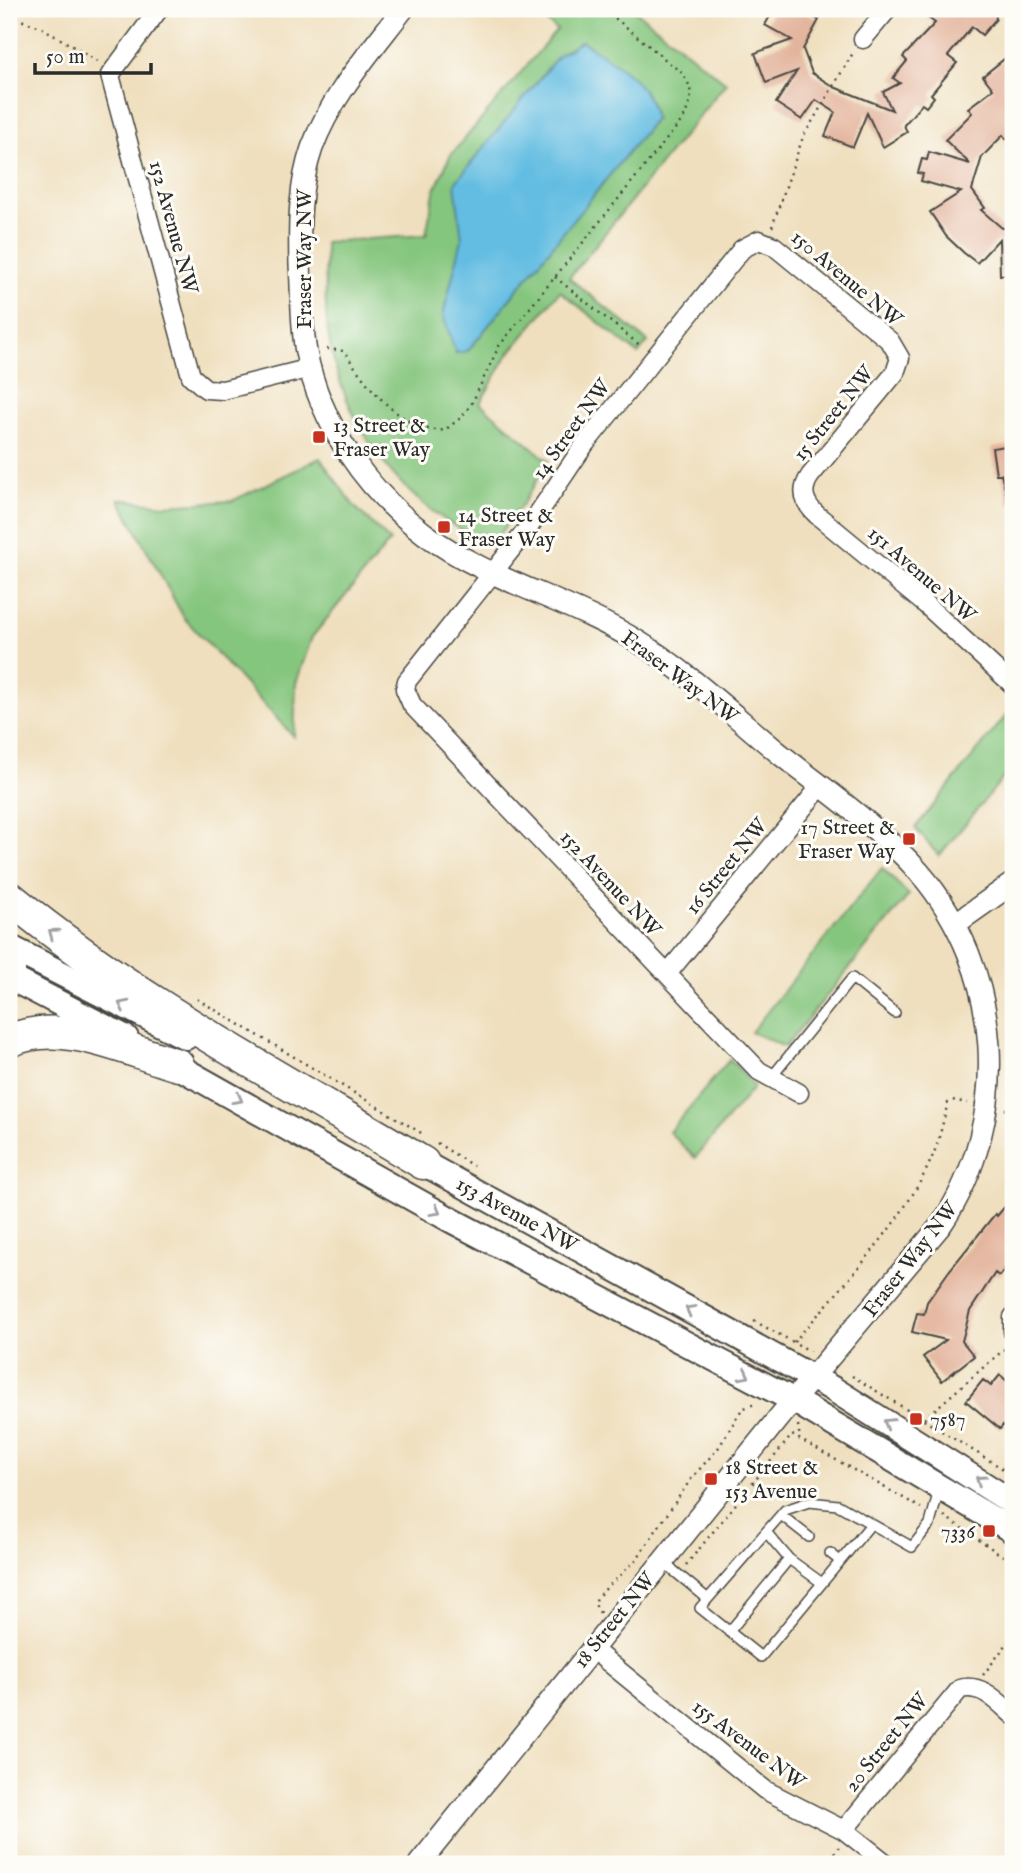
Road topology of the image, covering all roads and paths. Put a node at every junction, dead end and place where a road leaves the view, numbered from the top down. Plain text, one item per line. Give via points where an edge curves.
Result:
1 (159, 9) edge
2 (403, 9) edge
3 (604, 9) edge
4 (888, 9) edge
5 (9, 16) edge
6 (863, 39) joint
7 (112, 70) junction
8 (762, 241) junction
9 (555, 277) junction
10 (327, 349) dead end
11 (655, 357) junction
12 (900, 358) joint
13 (311, 368) junction
14 (804, 497) joint
15 (494, 572) junction
16 (1013, 685) edge
17 (405, 689) joint
18 (821, 786) junction
19 (1013, 883) edge
20 (9, 897) edge
21 (955, 924) junction
22 (9, 947) edge
23 (9, 961) edge
24 (667, 974) junction
25 (9, 978) edge
26 (195, 999) dead end
27 (895, 1013) dead end
28 (9, 1041) edge
29 (178, 1065) junction
30 (771, 1079) junction
31 (799, 1093) dead end
32 (972, 1104) dead end
33 (1000, 1109) dead end
34 (1013, 1111) edge
35 (423, 1163) junction
36 (482, 1172) dead end
37 (1013, 1317) edge
38 (754, 1321) dead end
39 (1013, 1332) edge
40 (794, 1342) junction
41 (1013, 1342) edge
42 (808, 1350) dead end
43 (850, 1374) dead end
44 (813, 1378) junction
45 (754, 1406) dead end
46 (795, 1411) junction
47 (924, 1419) junction
48 (800, 1439) junction
49 (1013, 1475) edge
50 (940, 1485) junction
51 (1013, 1503) edge
52 (920, 1508) dead end
53 (781, 1515) junction
54 (945, 1516) dead end
55 (872, 1524) junction
56 (1013, 1531) edge
57 (766, 1532) junction
58 (809, 1537) dead end
59 (830, 1553) dead end
60 (789, 1559) junction
61 (662, 1561) junction
62 (840, 1562) junction
63 (687, 1563) dead end
64 (1013, 1563) edge
65 (822, 1583) junction
66 (708, 1599) junction
67 (599, 1612) dead end
68 (729, 1632) junction
69 (1013, 1636) edge
70 (591, 1648) junction
71 (989, 1666) dead end
72 (1013, 1715) edge
73 (843, 1837) junction
74 (419, 1864) edge
75 (825, 1864) edge
76 (887, 1864) edge

1 - 7 street
2 - 13 street, Fraser Way NW via 329,112 304,173 300,262
3 - 9 path via 683,74 690,83 692,100 683,119
4 - 6 street
5 - 7 path via 41,27
6 - 8 path via 803,137
7 - 13 street, 152 Avenue NW via 188,369 197,383 223,390
8 - 11 street, 14 Street NW via 741,249
8 - 12 street, 150 Avenue NW via 890,341
9 - 10 path via 499,346 462,417 445,430 424,428 395,410 344,351
9 - 11 path
11 - 15 street, 14 Street NW via 585,444
12 - 14 street, 15 Street NW via 895,373 810,476
13 - 15 street, Fraser Way NW via 331,422 374,488 427,536
14 - 16 street, 151 Avenue NW via 817,515 925,604
15 - 17 street, 14 Street NW via 412,673
15 - 18 street, Fraser Way NW via 640,643
17 - 24 street, 152 Avenue NW via 412,705
18 - 21 street, Fraser Way NW via 916,869
18 - 24 street, 16 Street NW
19 - 21 street
35 -> 20 highway via 149,998 75,949
21 - 44 street, Fraser Way NW via 983,996 990,1055 986,1106 971,1167 941,1225
35 -> 22 main road, 153 Avenue NW
23 - 25 highway
24 - 30 street, 152 Avenue NW
25 - 29 main road, 153 Avenue NW
26 - 36 path
27 - 30 lane via 852,978
28 - 29 highway via 41,1031 72,1034
29 -> 46 main road, 153 Avenue NW
30 - 31 street, 152 Avenue NW
32 - 40 path via 948,1103 933,1155 913,1192
33 - 34 path
44 -> 35 main road, 153 Avenue NW
37 - 39 street
38 - 40 path
40 - 42 path
41 - 47 path
43 - 47 path
44 - 46 street, 18 Street NW
51 -> 44 main road, 153 Avenue NW
45 - 67 path via 742,1409 636,1560 597,1597
46 - 48 path
46 - 50 main road, 153 Avenue NW
46 - 61 street, 18 Street NW
47 - 49 path
48 - 52 path
48 - 63 path via 792,1435
50 - 55 lane via 930,1524 912,1547
50 - 56 main road, 153 Avenue NW
53 - 55 lane via 809,1502 838,1504
53 - 57 lane
53 - 58 lane
54 - 64 path
55 - 62 lane
57 - 60 lane
57 - 66 lane
59 - 62 lane
60 - 65 lane
60 - 68 lane
61 - 66 lane
61 - 70 street, 18 Street NW
62 - 65 lane
65 - 68 lane via 761,1657
66 - 68 lane via 700,1608
69 - 71 path
70 - 73 street, 155 Avenue NW via 777,1798
70 - 74 street, 18 Street NW
72 - 73 street, 20 Street NW via 985,1692 968,1687 955,1694
73 - 75 path
73 - 76 street, 155 Avenue NW

